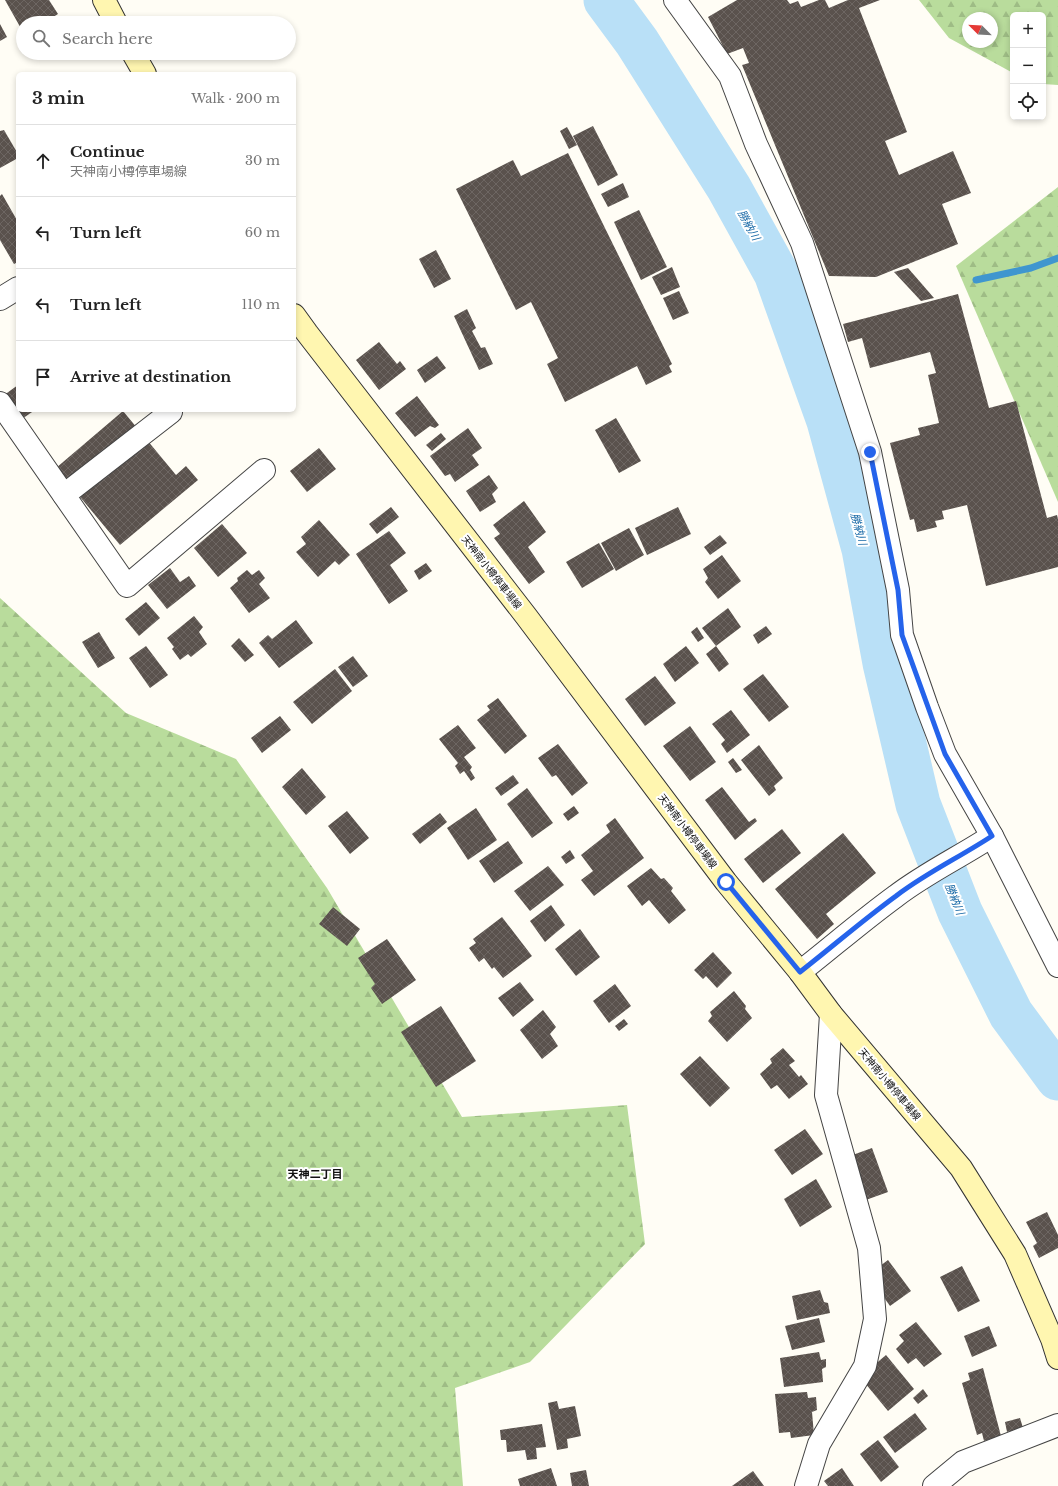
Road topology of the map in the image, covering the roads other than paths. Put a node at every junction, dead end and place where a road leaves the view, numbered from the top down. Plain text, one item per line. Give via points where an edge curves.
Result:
1 (104, 0) edge
2 (675, 0) edge
3 (112, 16) edge
4 (137, 60) edge
5 (144, 72) edge
6 (16, 289) edge
7 (0, 299) edge
8 (296, 318) edge
9 (0, 403) edge
10 (171, 412) edge
11 (264, 470) dead end
12 (64, 495) junction
13 (992, 836) junction
14 (1058, 966) edge
15 (800, 972) junction
16 (831, 1014) junction
17 (1058, 1358) edge
18 (1058, 1425) edge
19 (806, 1486) edge
20 (934, 1486) edge

1 - 3 main road
2 - 13 street via 730,76 756,144 802,243 870,452 898,590 902,635 945,754
4 - 5 main road
6 - 7 street
8 - 15 main road, 天神南小樽停車場線 via 526,616 726,882
9 - 12 street
10 - 12 street
11 - 12 street via 126,586
13 - 14 street
13 - 15 street via 896,896
15 - 16 main road, 天神南小樽停車場線
16 - 17 main road, 天神南小樽停車場線 via 961,1168 1015,1254
16 - 19 street via 826,1095 869,1248 875,1319 865,1366 819,1444
18 - 20 street via 964,1462

